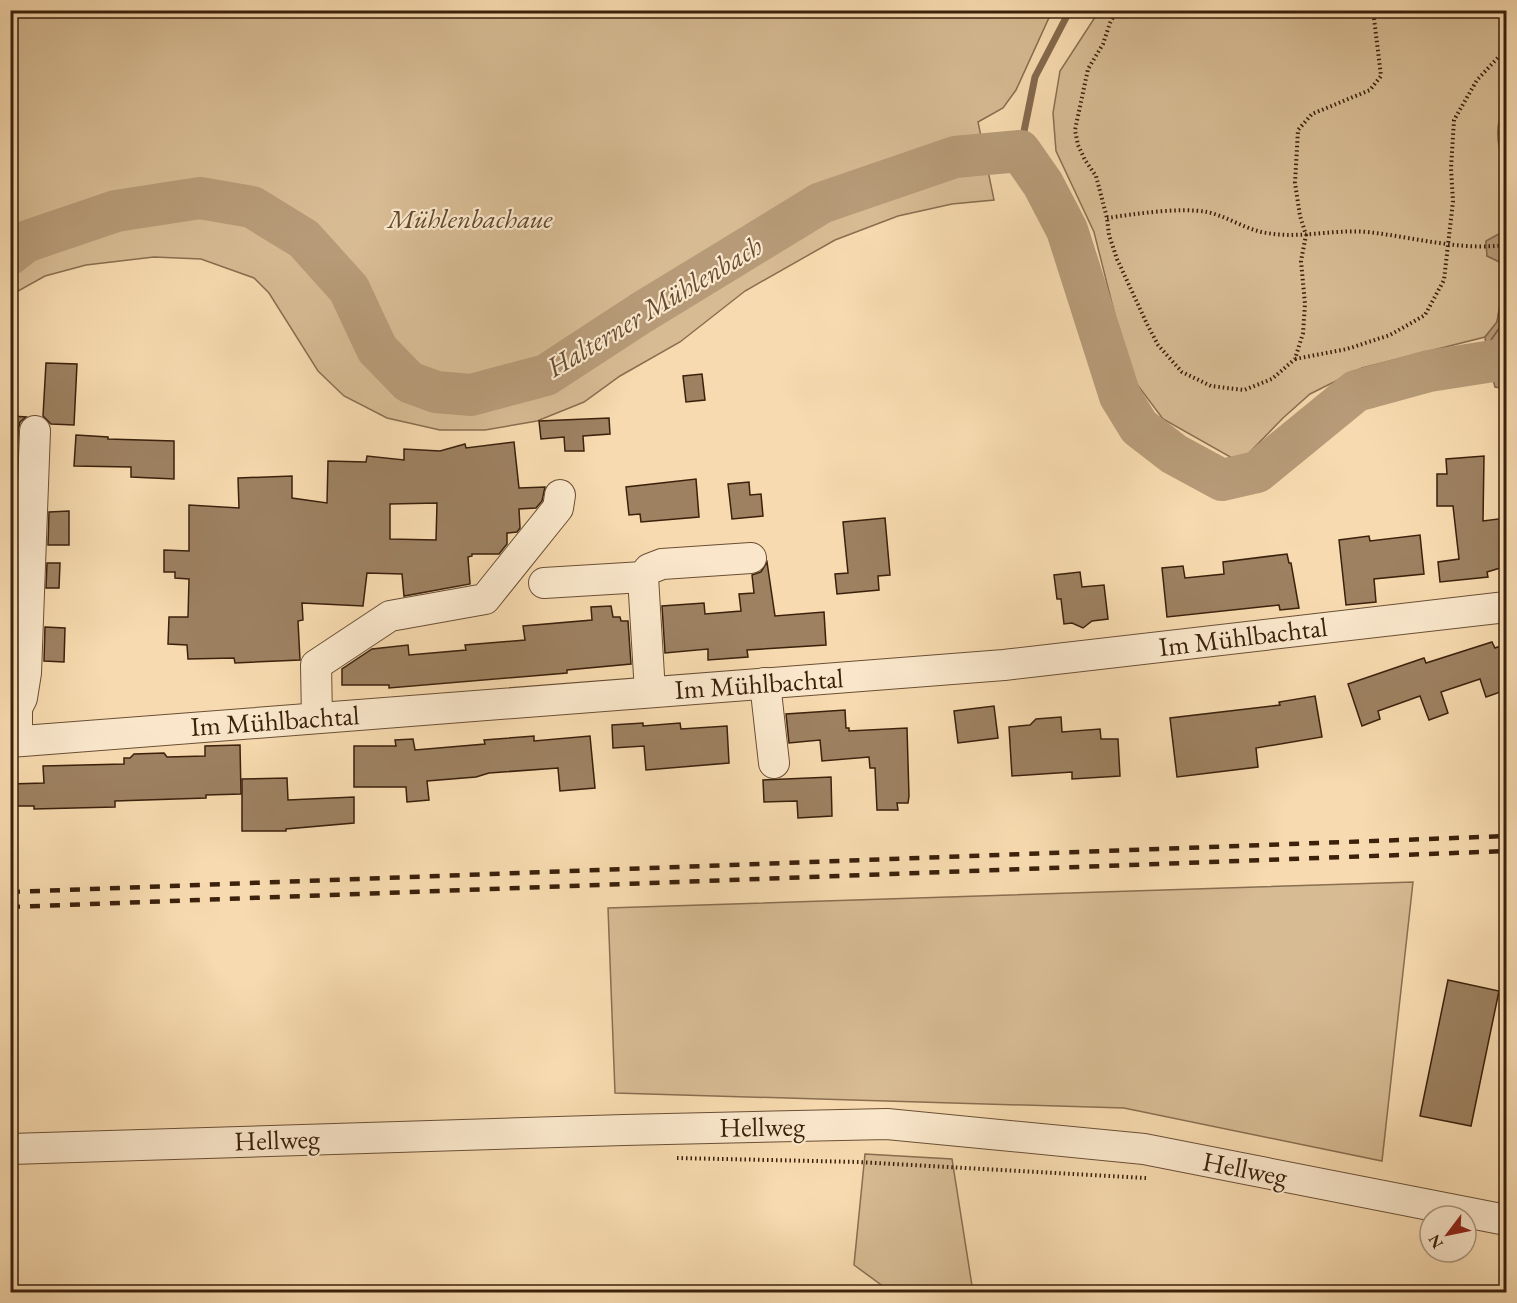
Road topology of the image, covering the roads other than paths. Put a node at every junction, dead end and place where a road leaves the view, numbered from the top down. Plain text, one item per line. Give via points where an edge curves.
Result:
1 (35, 431) dead end
2 (560, 495) dead end
3 (751, 558) dead end
4 (643, 577) junction
5 (544, 583) dead end
6 (1506, 607) edge
7 (765, 683) junction
8 (650, 692) junction
9 (318, 718) junction
10 (14, 742) edge
11 (774, 763) dead end
12 (10, 1149) edge
13 (1506, 1220) edge

1 - 10 street via 26,673
2 - 9 street via 558,508 485,599 390,616 316,665
3 - 4 street via 662,564 649,569
4 - 5 street
4 - 8 street
6 - 7 street, Im Mühlbachtal via 1004,665
7 - 8 street, Im Mühlbachtal
7 - 11 street
8 - 9 street, Im Mühlbachtal
9 - 10 street, Im Mühlbachtal
12 - 13 street, Hellweg via 887,1125 1144,1149

